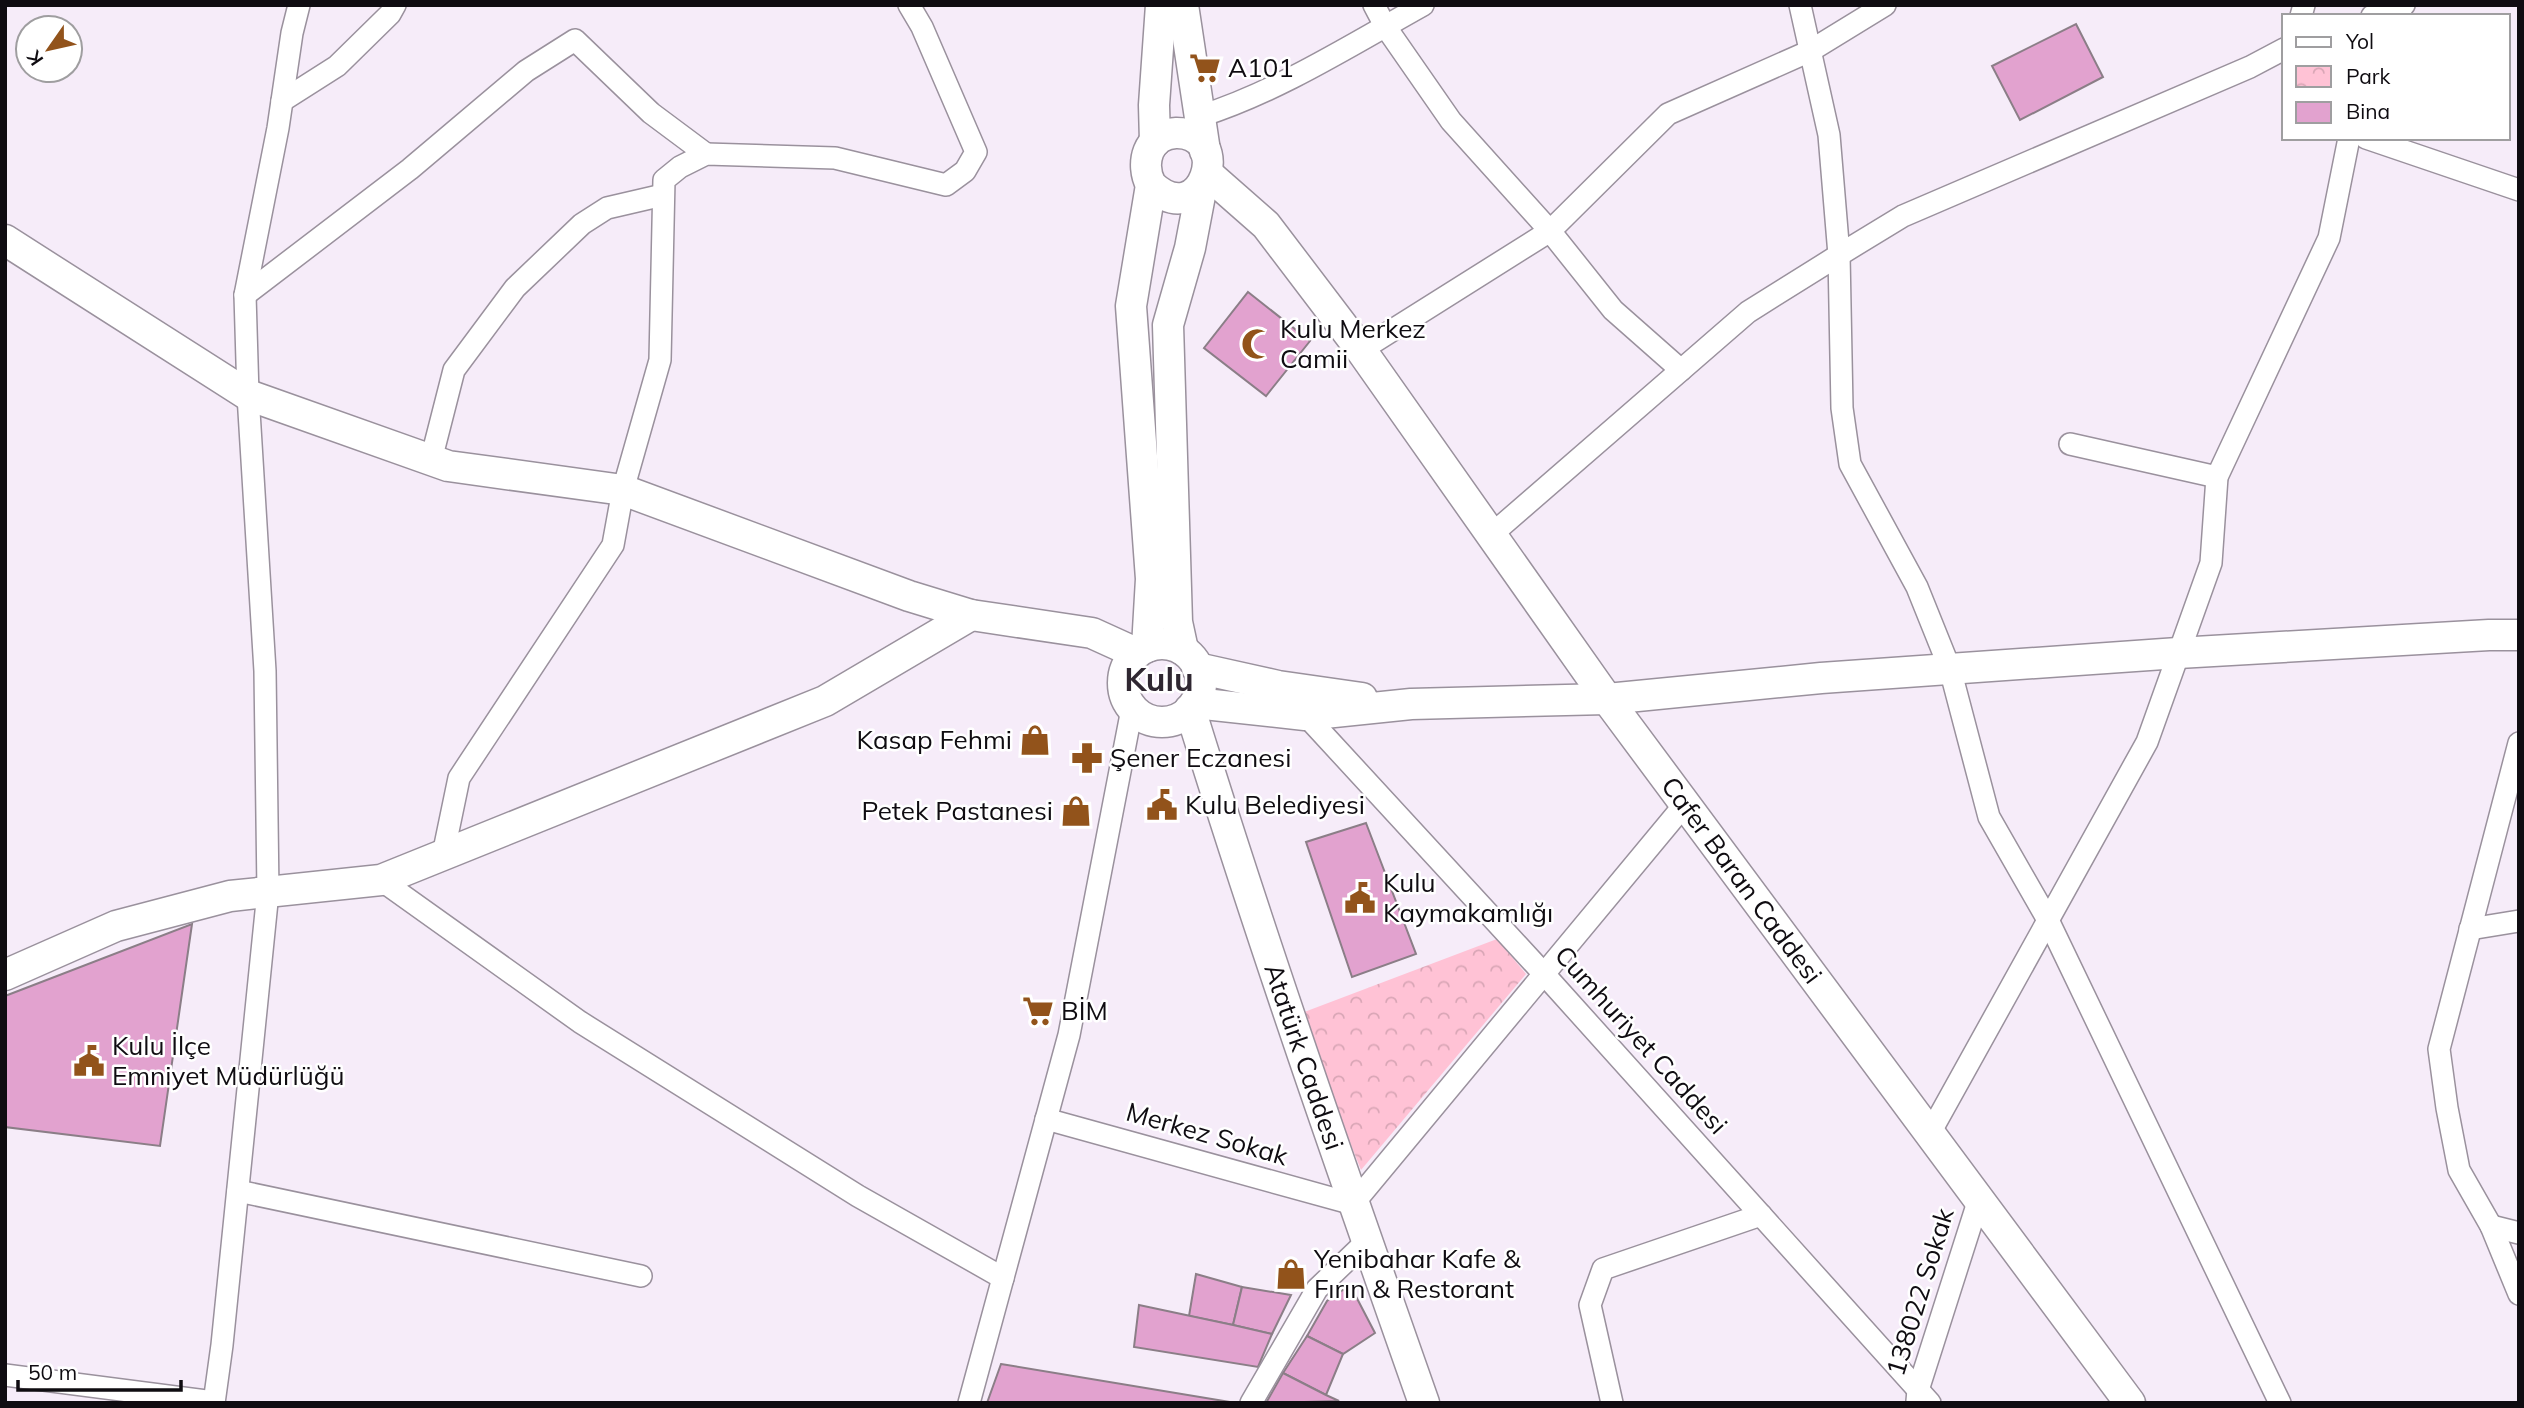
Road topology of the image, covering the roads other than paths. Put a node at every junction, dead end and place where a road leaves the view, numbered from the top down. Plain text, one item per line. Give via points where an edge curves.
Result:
1 (299, 5) edge
2 (396, 5) edge
3 (909, 5) edge
4 (1161, 5) edge
5 (1183, 5) edge
6 (1374, 5) edge
7 (1423, 5) edge
8 (1800, 5) edge
9 (1885, 5) edge
10 (2404, 5) edge
11 (2378, 14) edge
12 (1385, 26) junction
13 (2282, 50) edge
14 (1810, 51) junction
15 (282, 101) junction
16 (1201, 116) junction
17 (2349, 140) edge
18 (2372, 140) edge
19 (1155, 142) junction
20 (706, 154) junction
21 (1205, 170) junction
22 (1151, 185) junction
23 (2519, 190) edge
24 (663, 195) junction
25 (1266, 225) junction
26 (1550, 231) junction
27 (5, 240) edge
28 (1839, 256) junction
29 (245, 295) junction
30 (1361, 351) junction
31 (1681, 370) junction
32 (248, 395) junction
33 (2070, 444) dead end
34 (431, 460) junction
35 (2217, 477) junction
36 (623, 490) junction
37 (1491, 535) junction
38 (971, 615) junction
39 (2519, 635) edge
40 (1142, 650) junction
41 (2178, 653) junction
42 (1190, 659) junction
43 (1950, 669) junction
44 (1278, 686) junction
45 (1607, 699) junction
46 (1411, 704) junction
47 (1193, 706) junction
48 (1132, 709) junction
49 (1305, 715) junction
50 (2519, 743) edge
51 (1685, 804) junction
52 (443, 855) junction
53 (381, 880) junction
54 (268, 892) junction
55 (2048, 920) junction
56 (2519, 920) edge
57 (2470, 929) junction
58 (1544, 974) junction
59 (5, 975) edge
60 (1046, 1119) junction
61 (1930, 1133) junction
62 (238, 1191) junction
63 (1979, 1199) junction
64 (1353, 1204) junction
65 (1761, 1215) junction
66 (2491, 1226) junction
67 (2519, 1233) edge
68 (1367, 1241) junction
69 (641, 1276) dead end
70 (1003, 1278) junction
71 (2519, 1294) edge
72 (5, 1375) edge
73 (1922, 1399) edge
74 (214, 1402) edge
75 (970, 1403) edge
76 (1251, 1403) edge
77 (1424, 1403) edge
78 (1612, 1403) edge
79 (2130, 1403) edge
80 (2280, 1403) edge

1 - 15 street
2 - 15 street via 337,66
3 - 20 street via 976,152 965,171 946,186 835,158
4 - 19 street
5 - 16 street
6 - 12 street
7 - 12 street
8 - 14 street
9 - 14 street
10 - 11 street
12 - 16 street via 1236,104
12 - 26 street via 1451,121
13 - 28 street via 2250,68 1903,216
14 - 26 street via 1668,114
14 - 28 street via 1829,135
15 - 29 street
16 - 21 street
16 - 25 street
17 - 35 street via 2329,238
18 - 23 street
19 - 21 street via 1177,133 1188,136 1198,142
19 - 22 street via 1144,163
20 - 24 street via 664,180
20 - 29 street via 651,113 575,40 526,71 410,169
21 - 22 street via 1194,193 1183,197 1160,193
21 - 25 street
21 - 42 street via 1168,325 1177,622
22 - 40 street via 1131,306 1151,579
24 - 34 street via 607,208 582,224 514,288 454,370
24 - 36 street via 660,360
25 - 30 street, Cafer Baran Caddesi
26 - 30 street
26 - 31 street via 1613,310
27 - 32 street
28 - 31 street via 1748,312
28 - 43 street via 1842,408 1850,464 1917,587
29 - 32 street
30 - 37 street, Cafer Baran Caddesi
31 - 37 street
32 - 34 street
32 - 54 street via 265,671
33 - 35 street
34 - 36 street
35 - 41 street via 2211,563
36 - 38 street
36 - 52 street via 613,545 459,778
37 - 45 street, Cafer Baran Caddesi
38 - 40 street via 1093,633
38 - 52 street via 825,701
39 - 41 street
40 - 42 street via 1166,644
40 - 48 street via 1124,674
41 - 43 street
41 - 55 street via 2147,742
42 - 44 street
42 - 47 street via 1200,679
43 - 45 street
43 - 55 street via 1989,817
44 - 46 street
44 - 49 street, Cumhuriyet Caddesi
45 - 46 street
45 - 51 street, Cafer Baran Caddesi
46 - 49 street
47 - 48 street via 1165,722 1141,717
47 - 49 street
47 - 64 street, Atatürk Caddesi via 1227,828
48 - 60 street via 1069,1035
49 - 58 street, Cumhuriyet Caddesi
50 - 57 street
51 - 58 street
51 - 61 street, Cafer Baran Caddesi
52 - 53 street
53 - 54 street
53 - 70 street via 579,1022 858,1196
54 - 59 street via 230,896 116,926
54 - 62 street
55 - 61 street
55 - 80 street
56 - 57 street
57 - 66 street via 2439,1049 2459,1170
58 - 64 street
58 - 65 street, Cumhuriyet Caddesi
60 - 64 street, Merkez Sokak
60 - 70 street
61 - 63 street, Cafer Baran Caddesi
62 - 69 street
62 - 74 street
63 - 73 street, 138022 Sokak
63 - 79 street, Cafer Baran Caddesi
64 - 68 street, Atatürk Caddesi
65 - 73 street, Cumhuriyet Caddesi
65 - 78 street via 1603,1269 1590,1305
66 - 67 street
66 - 71 street
68 - 76 street via 1317,1289
68 - 77 street, Atatürk Caddesi
70 - 75 street
72 - 74 street

